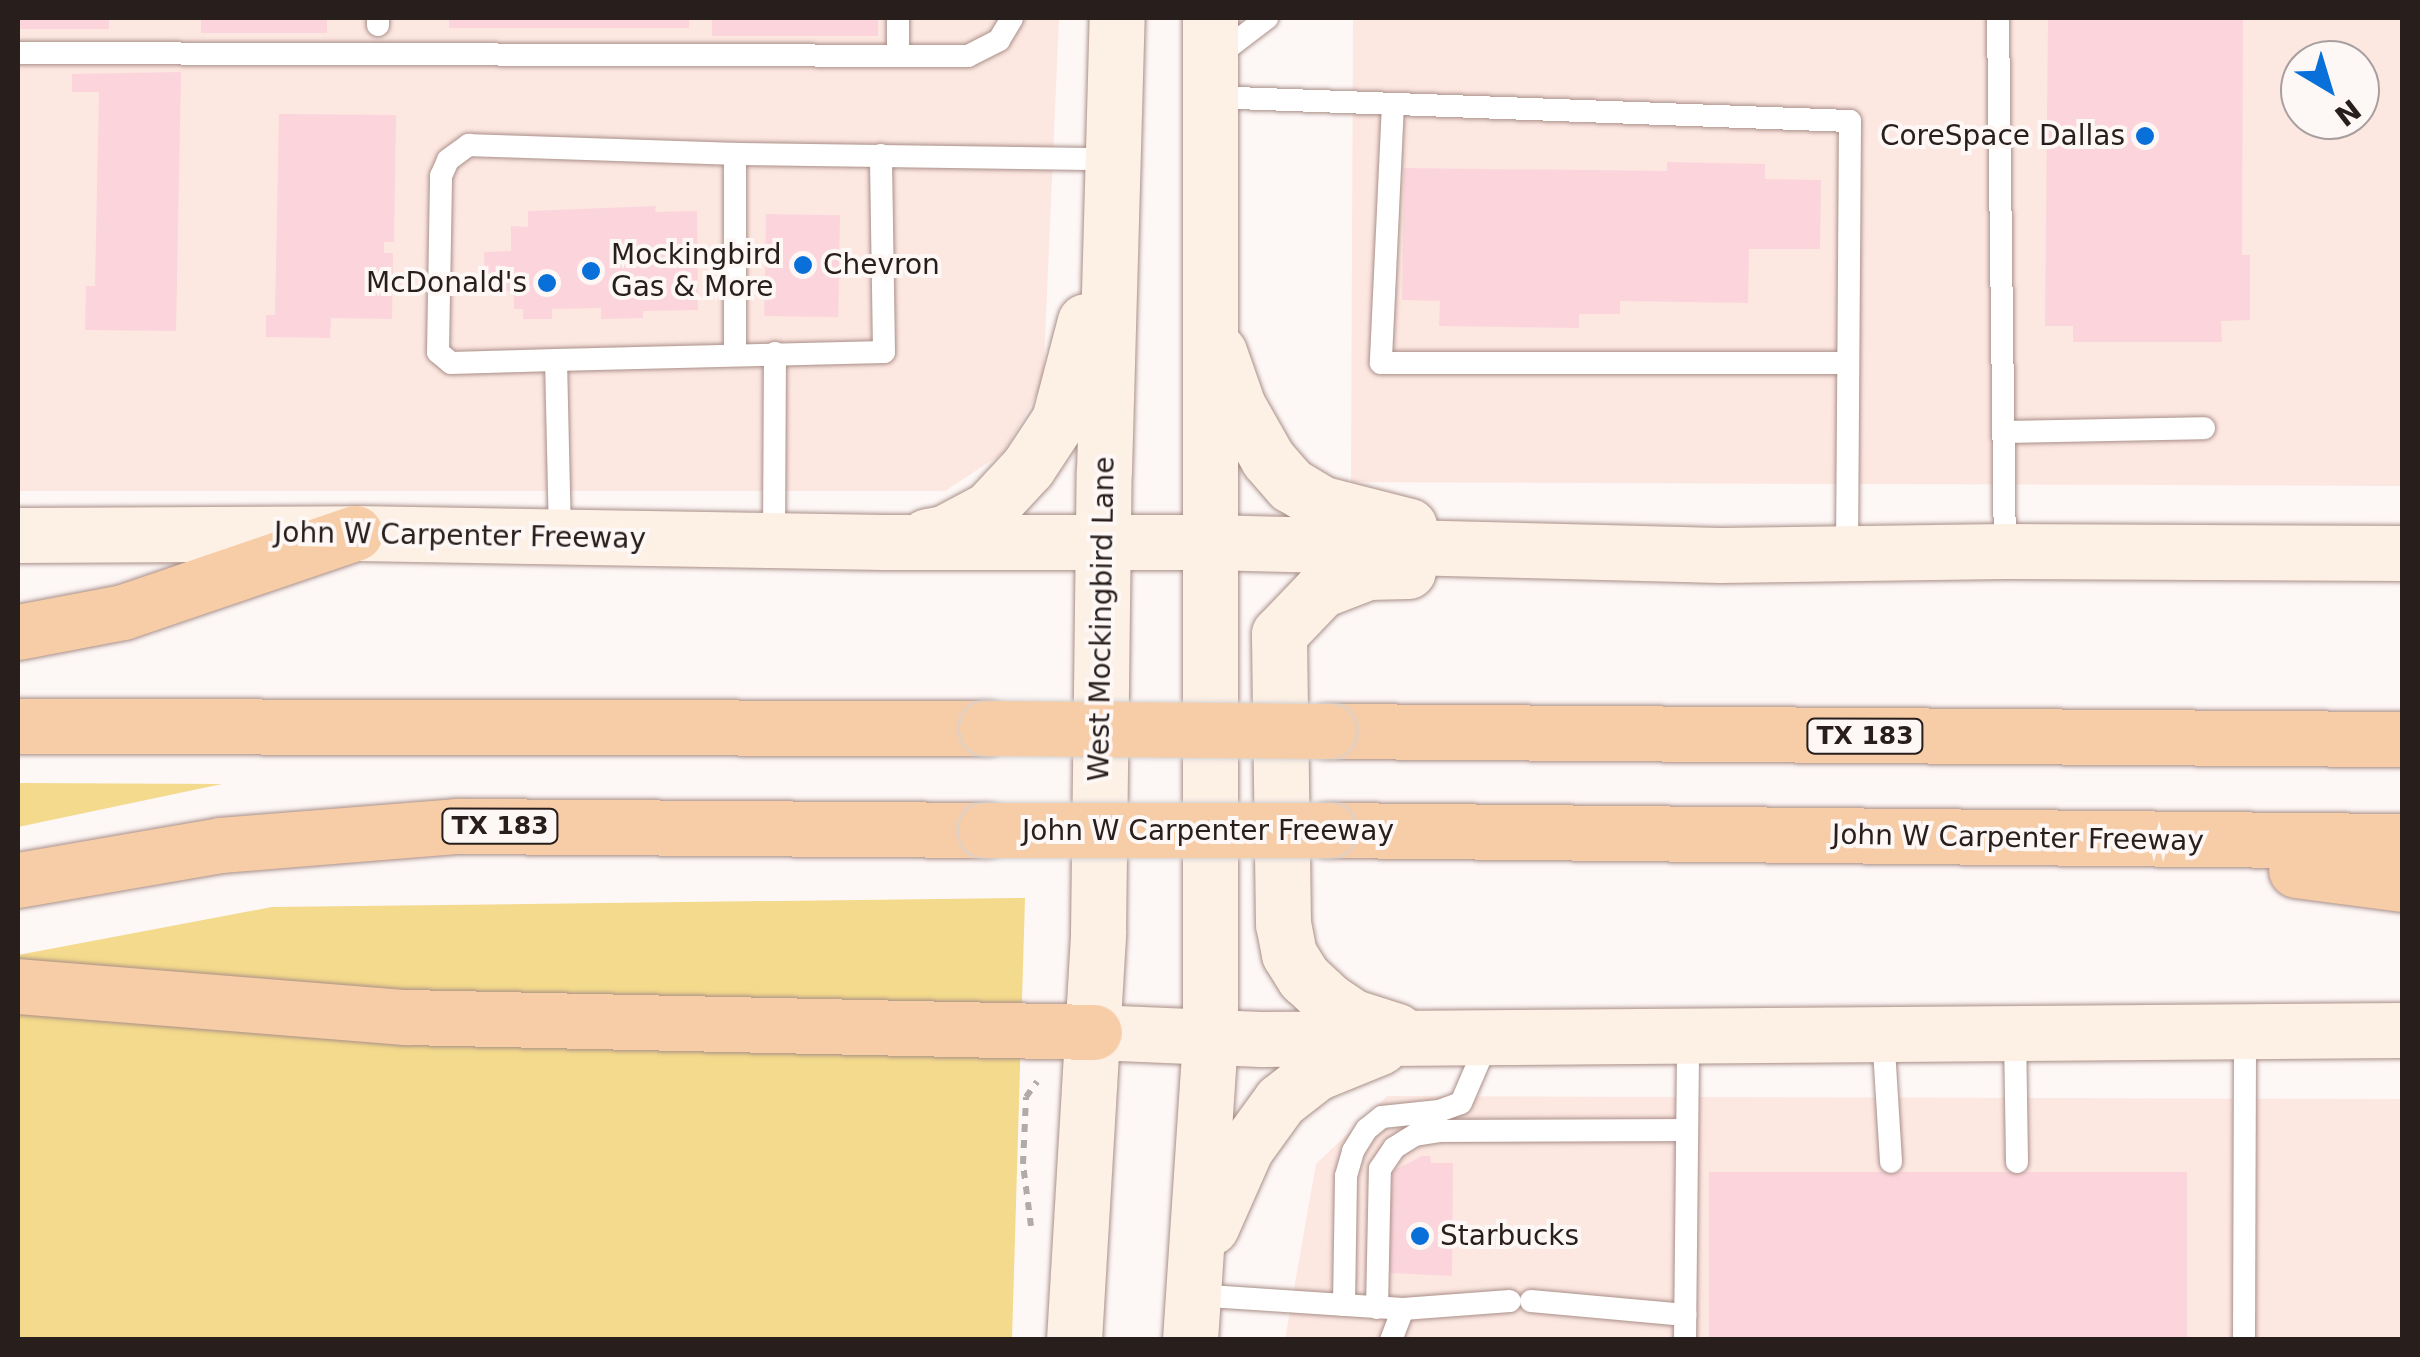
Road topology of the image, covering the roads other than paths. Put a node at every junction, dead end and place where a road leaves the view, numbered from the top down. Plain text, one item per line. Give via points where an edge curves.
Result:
1 (898, 18) edge
2 (1012, 18) edge
3 (1117, 18) edge
4 (1267, 18) edge
5 (1998, 18) edge
6 (18, 53) edge
7 (898, 56) junction
8 (1210, 59) edge
9 (1394, 104) junction
10 (735, 154) junction
11 (881, 155) junction
12 (1112, 174) junction
13 (1209, 305) junction
14 (775, 354) junction
15 (735, 355) junction
16 (556, 360) junction
17 (1848, 363) junction
18 (2204, 428) dead end
19 (2003, 432) junction
20 (355, 533) junction
21 (18, 535) edge
22 (560, 536) junction
23 (774, 540) junction
24 (885, 542) junction
25 (1102, 542) junction
26 (1208, 542) junction
27 (2005, 550) junction
28 (1560, 551) junction
29 (2402, 552) edge
30 (1847, 554) junction
31 (18, 632) edge
32 (18, 726) edge
33 (2402, 730) edge
34 (2313, 738) junction
35 (2402, 739) edge
36 (2070, 839) junction
37 (2402, 841) edge
38 (18, 880) edge
39 (2402, 884) edge
40 (18, 986) edge
41 (2402, 1030) edge
42 (2245, 1031) junction
43 (1094, 1032) junction
44 (2014, 1033) junction
45 (1883, 1034) junction
46 (1688, 1035) junction
47 (1210, 1037) junction
48 (1489, 1037) junction
49 (1422, 1038) junction
50 (1687, 1130) junction
51 (1892, 1162) dead end
52 (2017, 1162) dead end
53 (1344, 1305) junction
54 (1378, 1308) junction
55 (1402, 1309) junction
56 (1685, 1315) junction
57 (1191, 1317) edge
58 (1074, 1340) edge
59 (1392, 1340) edge
60 (1685, 1340) edge
61 (2244, 1340) edge

1 - 7 lane
2 - 7 lane via 999,40 968,56
3 - 12 main road, West Mockingbird Lane
4 - 8 lane
5 - 19 lane
6 - 7 lane
8 - 9 lane
8 - 13 main road
9 - 17 lane via 1850,121
9 - 17 lane via 1381,364
10 - 11 lane
10 - 15 lane
10 - 16 lane via 469,145 458,150 441,176 438,352 451,364
11 - 12 lane
11 - 14 lane via 884,352
12 - 24 main road via 1078,358 1059,420 1028,467 988,509 944,533
12 - 25 main road, West Mockingbird Lane
13 - 26 main road
13 - 28 main road via 1238,406 1290,485 1323,504 1390,523
14 - 15 lane
14 - 23 lane
15 - 16 lane
16 - 22 lane
17 - 30 lane
18 - 19 lane
19 - 27 lane
20 - 21 main road, John W Carpenter Freeway
20 - 22 main road, John W Carpenter Freeway
20 - 31 highway via 122,612
22 - 23 main road, John W Carpenter Freeway
23 - 24 main road, John W Carpenter Freeway
24 - 25 main road, John W Carpenter Freeway
25 - 26 main road, John W Carpenter Freeway
25 - 43 main road, West Mockingbird Lane
26 - 28 main road, John W Carpenter Freeway
26 - 47 main road
27 - 29 main road, John W Carpenter Freeway
27 - 30 main road, John W Carpenter Freeway
28 - 30 main road, John W Carpenter Freeway
28 - 49 main road via 1434,571 1368,572 1321,590 1280,634 1283,924 1290,954 1304,978 1353,1017
32 - 34 highway, TX 183, bridge
33 - 34 highway
34 - 35 highway, TX 183
36 - 37 highway, John W Carpenter Freeway / TX 183
36 - 38 highway, John W Carpenter Freeway / TX 183, bridge via 458,826 220,845
36 - 39 highway
40 - 43 highway via 406,1017
41 - 42 main road
42 - 44 main road
42 - 61 lane
43 - 47 main road
43 - 58 main road, West Mockingbird Lane
44 - 45 main road
44 - 52 lane
45 - 46 main road
45 - 51 lane
46 - 48 main road
46 - 50 lane
47 - 49 main road
47 - 57 main road
48 - 49 main road
48 - 53 lane via 1460,1103 1382,1117 1353,1151 1346,1176
49 - 57 main road via 1367,1050 1316,1073 1280,1101 1246,1148 1214,1218
50 - 54 lane via 1415,1135 1380,1168
50 - 56 lane
53 - 54 lane
53 - 57 lane
54 - 55 lane
55 - 56 lane via 1521,1301
55 - 59 lane
56 - 60 lane

